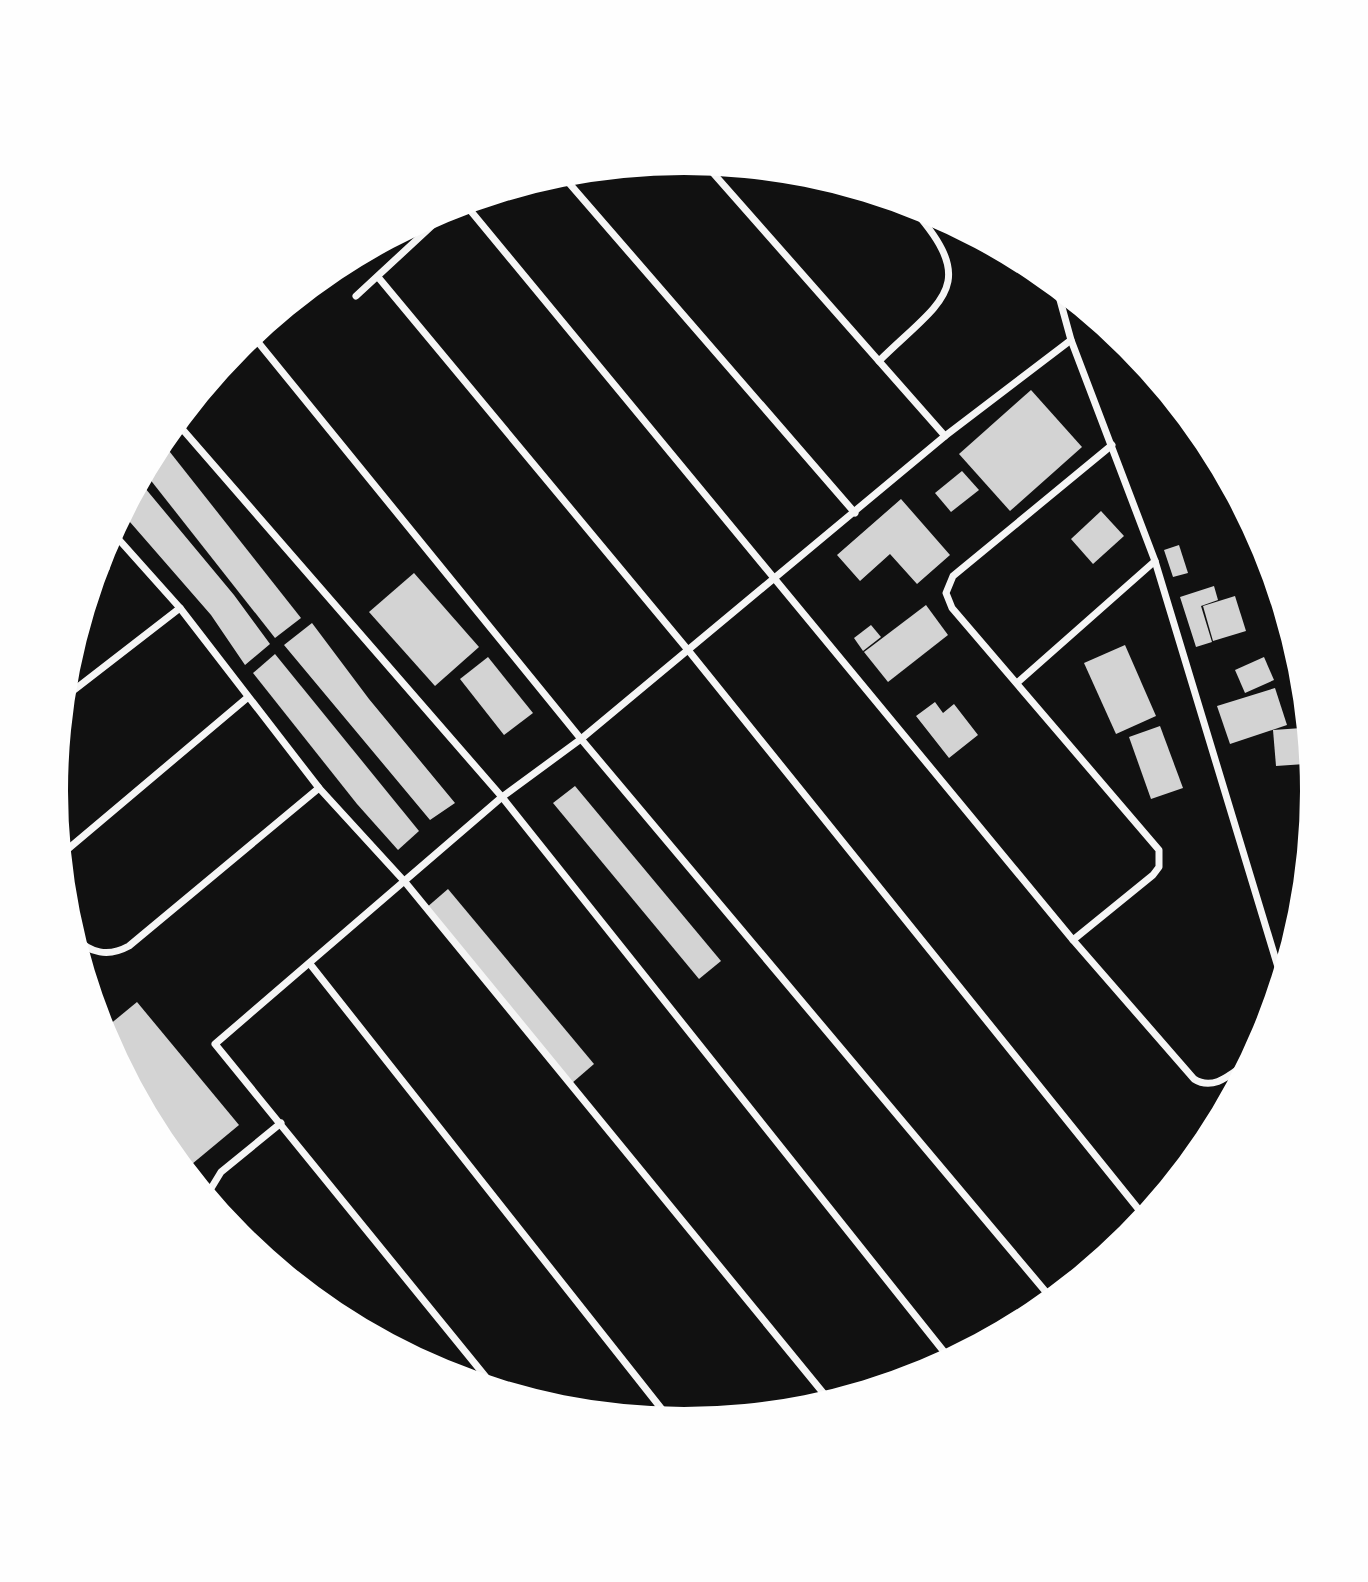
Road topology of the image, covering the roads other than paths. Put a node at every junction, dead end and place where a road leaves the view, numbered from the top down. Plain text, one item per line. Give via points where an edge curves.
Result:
1 (716, 177) edge
2 (571, 186) edge
3 (472, 213) edge
4 (924, 224) edge
5 (424, 233) edge
6 (378, 277) junction
7 (356, 296) dead end
8 (1061, 304) edge
9 (1071, 340) junction
10 (260, 345) edge
11 (879, 361) junction
12 (184, 431) edge
13 (945, 436) junction
14 (1112, 445) junction
15 (855, 513) junction
16 (121, 542) edge
17 (1156, 561) junction
18 (776, 579) junction
19 (180, 608) junction
20 (688, 650) junction
21 (1017, 682) junction
22 (78, 687) edge
23 (247, 698) junction
24 (582, 739) junction
25 (318, 788) junction
26 (502, 797) junction
27 (71, 846) edge
28 (405, 882) junction
29 (1073, 940) junction
30 (89, 949) edge
31 (1276, 960) edge
32 (310, 964) junction
33 (1230, 1074) edge
34 (281, 1123) junction
35 (212, 1186) edge
36 (1137, 1207) edge
37 (1044, 1290) edge
38 (942, 1350) edge
39 (482, 1373) edge
40 (822, 1391) edge
41 (658, 1406) edge

1 - 11 street
2 - 15 street
3 - 18 street
4 - 11 street via 948,261 945,296
5 - 6 street
6 - 7 street
6 - 20 street
8 - 9 street
9 - 13 street
9 - 14 street
10 - 24 street
11 - 13 street
12 - 26 street
13 - 15 street
14 - 17 street
14 - 21 street via 948,584 952,608
15 - 18 street
16 - 19 street
17 - 21 street
17 - 31 street
18 - 20 street
18 - 29 street
19 - 22 street
19 - 23 street
20 - 24 street
20 - 36 street
21 - 29 street via 1154,841 1160,854 1153,875
23 - 25 street
23 - 27 street
24 - 26 street
24 - 37 street
25 - 28 street
25 - 30 street via 129,946 107,954
26 - 28 street
26 - 38 street
28 - 32 street
28 - 40 street
29 - 33 street via 1194,1079 1206,1084
32 - 34 street via 215,1044
32 - 41 street
34 - 35 street via 221,1172
34 - 39 street

